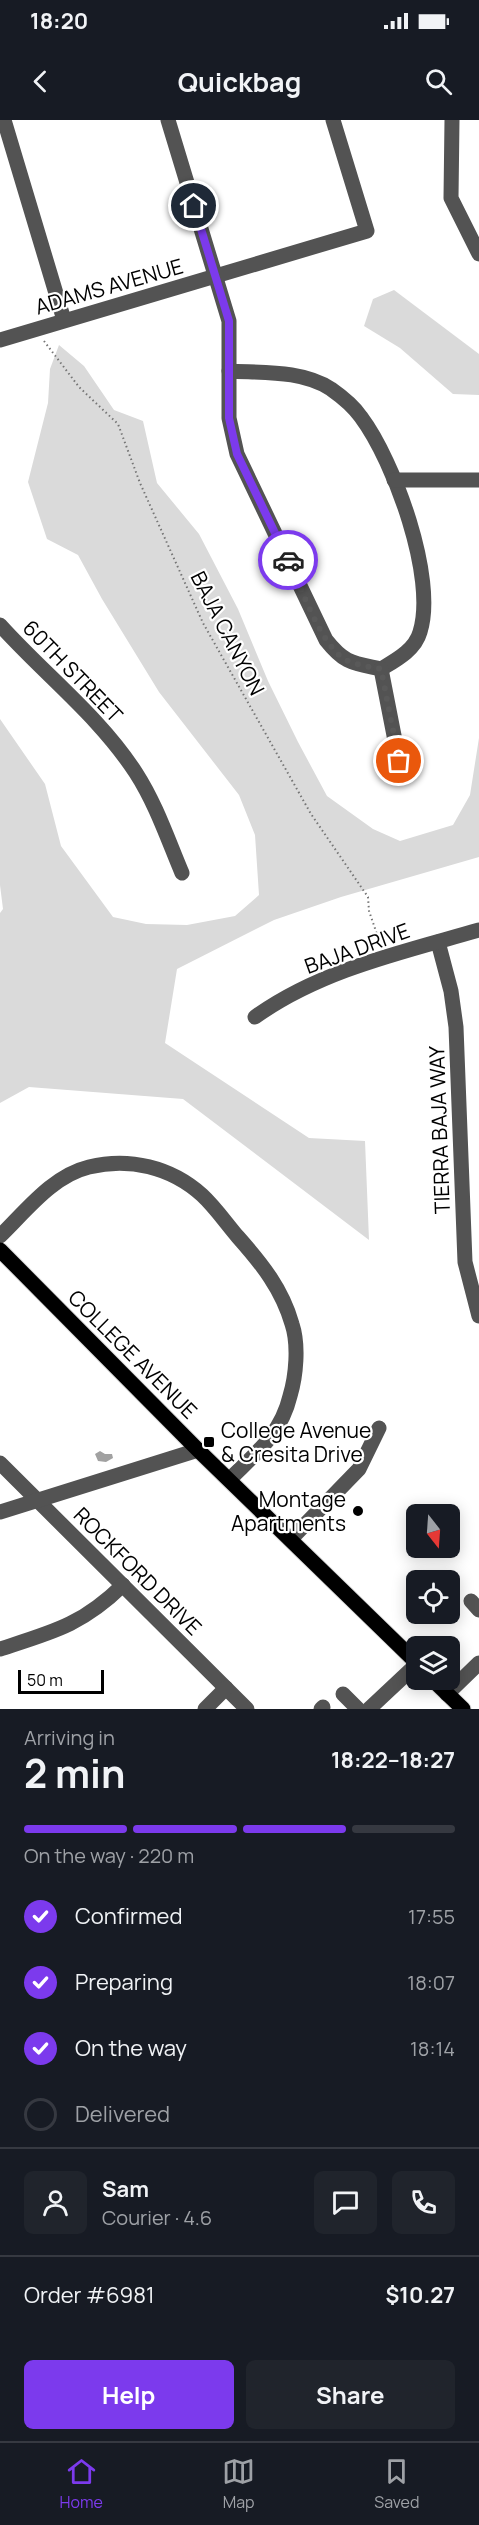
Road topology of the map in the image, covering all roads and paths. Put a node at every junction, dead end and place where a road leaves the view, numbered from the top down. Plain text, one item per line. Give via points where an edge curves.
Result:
1 (4, 120) edge
2 (168, 120) edge
3 (333, 120) edge
4 (452, 120) edge
5 (479, 254) edge
6 (216, 277) junction
7 (64, 320) junction
8 (35, 329) junction
9 (0, 340) edge
10 (229, 371) junction
11 (394, 480) junction
12 (479, 480) edge
13 (0, 625) edge
14 (381, 669) junction
15 (399, 761) dead end
16 (182, 873) dead end
17 (479, 930) edge
18 (438, 942) junction
19 (386, 957) junction
20 (255, 1017) dead end
21 (0, 1236) edge
22 (0, 1250) edge
23 (479, 1316) edge
24 (379, 1428) dead end
25 (198, 1450) junction
26 (0, 1463) edge
27 (230, 1479) junction
28 (37, 1500) junction
29 (0, 1512) edge
30 (291, 1539) junction
31 (123, 1585) junction
32 (0, 1649) edge
33 (406, 1653) edge
34 (479, 1663) edge
35 (406, 1674) edge
36 (226, 1688) junction
37 (443, 1690) edge
38 (343, 1694) dead end
39 (447, 1694) junction
40 (205, 1709) edge
41 (247, 1709) edge
42 (358, 1709) edge
43 (369, 1709) edge
44 (463, 1709) edge

1 - 7 street
2 - 6 street
3 - 6 street, ADAMS AVENUE via 367,231
4 - 5 street via 451,198
6 - 7 street, ADAMS AVENUE
6 - 10 street via 229,321
7 - 8 street, ADAMS AVENUE
8 - 9 street, ADAMS AVENUE
8 - 19 path, BAJA CANYON via 80,387 118,424 203,623 311,814 368,897 369,911
10 - 11 street via 302,376 330,389 360,415
10 - 14 street via 229,418 237,454 326,640 339,656
11 - 12 street
11 - 14 street via 416,540 422,571 423,620 419,635 404,655
13 - 16 street, 60TH STREET via 86,709 135,772
14 - 15 street
17 - 18 street, BAJA DRIVE
18 - 19 street, BAJA DRIVE
18 - 23 street, TIERRA BAJA WAY via 452,991 456,1027 465,1262
19 - 20 street, BAJA DRIVE via 275,1002
21 - 27 street via 53,1184 86,1167 142,1164 167,1172 202,1195 267,1270 280,1290 293,1326 295,1365 283,1418 270,1441
22 - 25 main road, COLLEGE AVENUE
24 - 30 street via 359,1469
25 - 27 main road, COLLEGE AVENUE
25 - 28 street
26 - 28 street, ROCKFORD DRIVE
27 - 30 main road, COLLEGE AVENUE
28 - 29 street
28 - 31 street, ROCKFORD DRIVE
30 - 33 main road, COLLEGE AVENUE
31 - 32 street via 89,1615 71,1625
31 - 36 street, ROCKFORD DRIVE
34 - 39 street
35 - 43 street
36 - 40 street
36 - 41 street, ROCKFORD DRIVE
37 - 39 main road
38 - 42 street
39 - 44 main road

